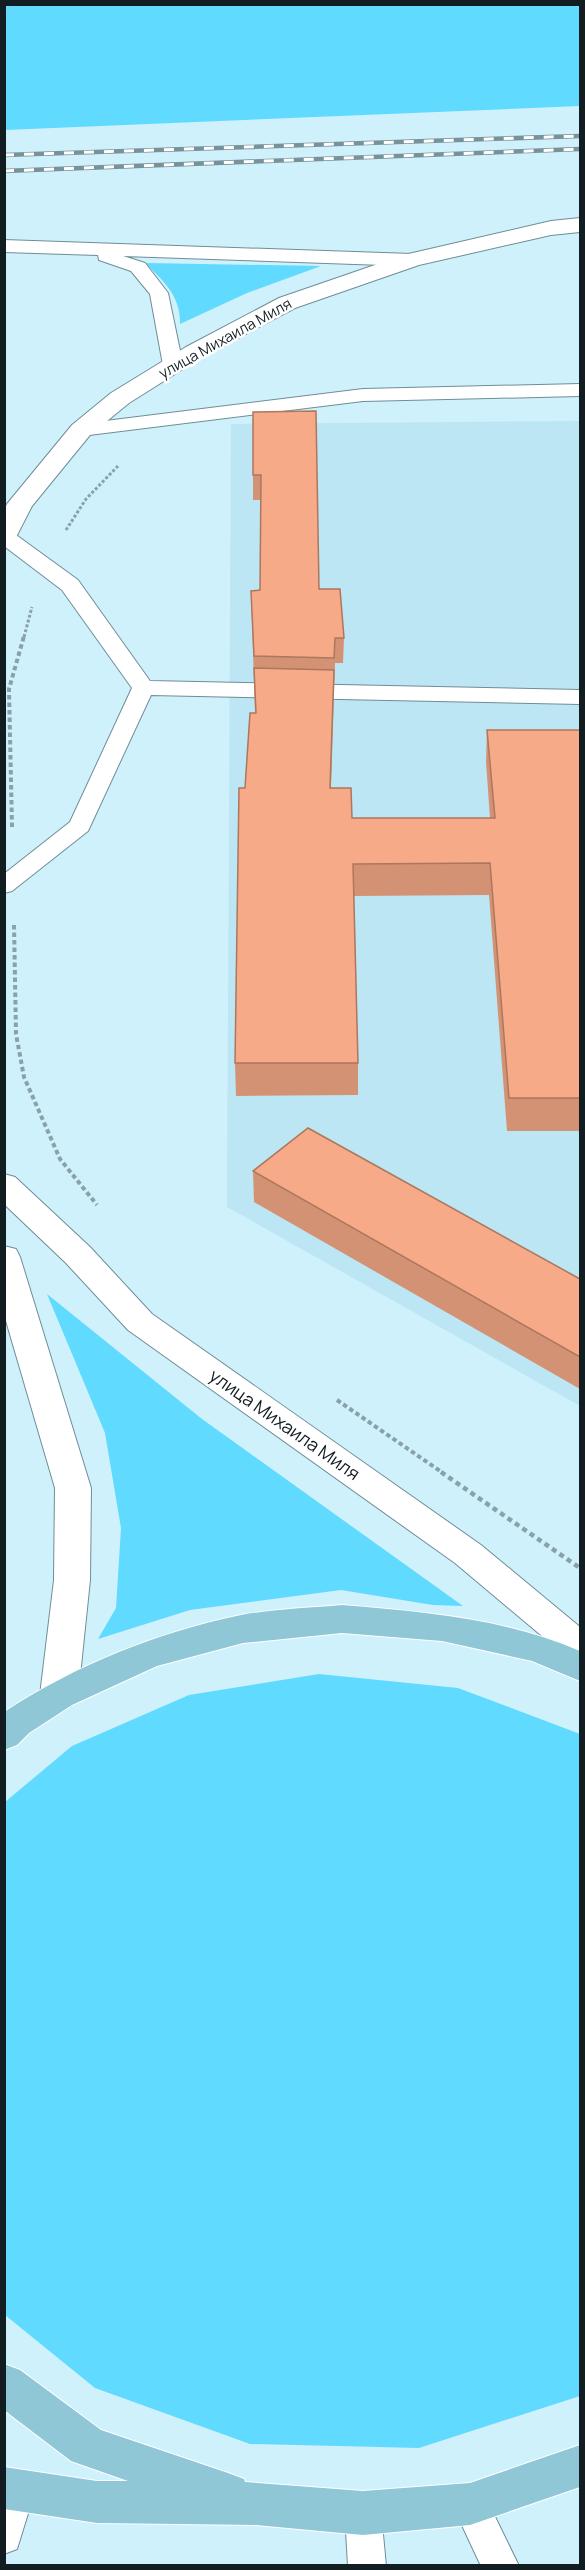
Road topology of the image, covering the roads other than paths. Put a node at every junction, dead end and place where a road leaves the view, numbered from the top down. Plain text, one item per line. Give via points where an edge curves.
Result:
1 (580, 225) edge
2 (4, 246) edge
3 (88, 250) junction
4 (412, 260) junction
5 (173, 365) junction
6 (580, 390) edge
7 (81, 430) junction
8 (5, 537) edge
9 (143, 688) junction
10 (580, 697) edge
11 (9, 883) edge
12 (4, 1185) edge
13 (4, 1257) edge
14 (580, 1647) edge
15 (580, 1667) edge
16 (59, 1695) junction
17 (8, 1728) edge
18 (4, 2384) edge
19 (580, 2466) edge
20 (11, 2489) edge
21 (256, 2504) junction
22 (471, 2504) junction
23 (363, 2513) junction
24 (4, 2536) edge
25 (367, 2565) edge
26 (501, 2565) edge

1 - 4 main road, улица Михаила Миля
2 - 3 lane
3 - 4 lane
3 - 5 lane via 138,267 159,293
4 - 5 main road, улица Михаила Миля via 287,303
5 - 7 main road, улица Михаила Миля via 120,398
6 - 7 lane via 363,394
7 - 8 main road, улица Михаила Миля via 20,504
8 - 9 lane via 70,585
9 - 10 lane
9 - 11 lane via 80,826
12 - 14 main road, улица Михаила Миля via 140,1322 468,1554
13 - 16 main road via 73,1488 72,1580
15 - 16 main road via 538,1649 442,1627 342,1620 243,1629 148,1654
16 - 17 main road
18 - 21 main road via 87,2446
19 - 22 main road
20 - 21 main road via 97,2502
20 - 24 lane
21 - 23 main road
22 - 23 main road
22 - 26 lane
23 - 25 lane

